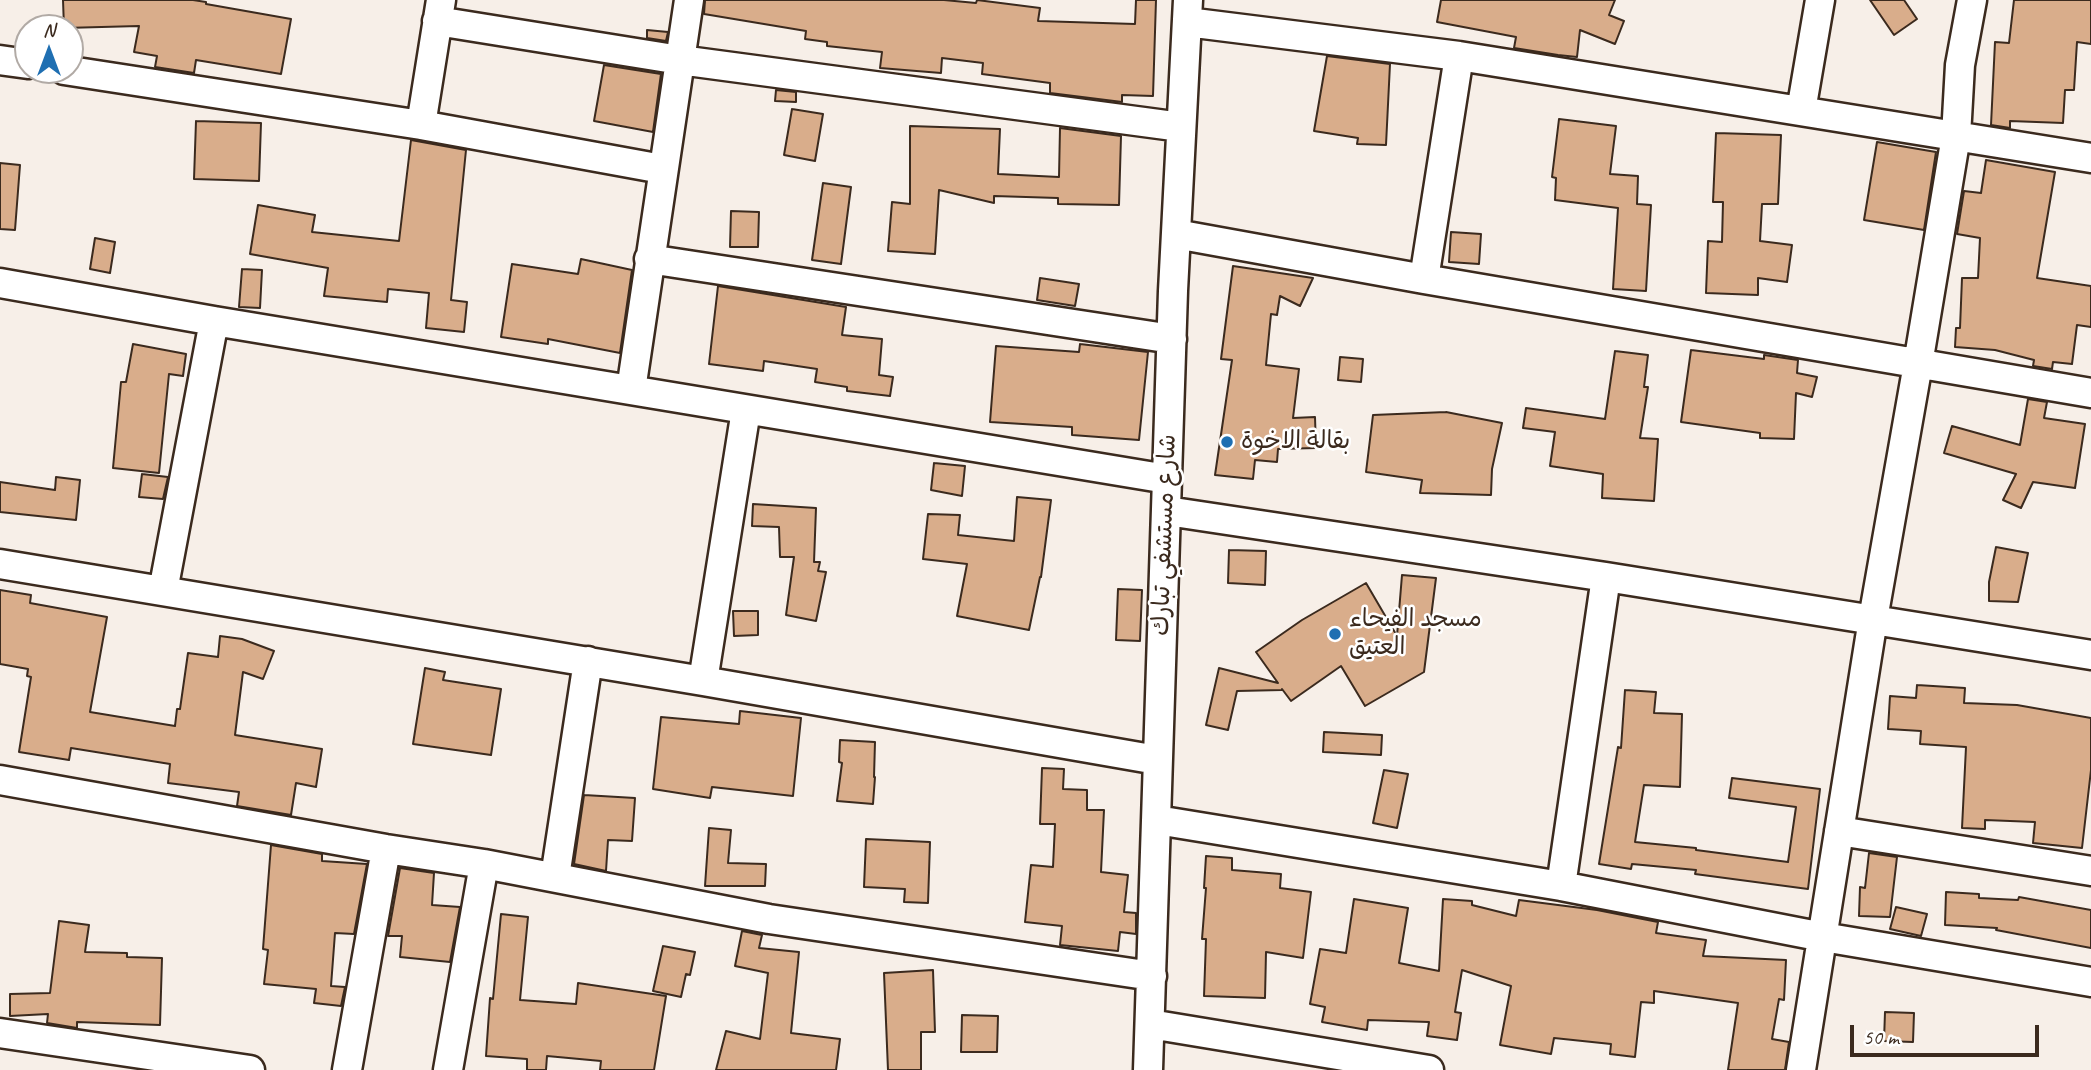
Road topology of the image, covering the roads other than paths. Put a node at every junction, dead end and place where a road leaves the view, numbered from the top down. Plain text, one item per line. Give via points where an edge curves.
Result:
1 (688, 0) edge
2 (1820, 0) edge
3 (1972, 0) edge
4 (439, 11) edge
5 (1187, 11) edge
6 (1459, 56) junction
7 (680, 60) junction
8 (84, 73) edge
9 (1801, 111) junction
10 (421, 125) junction
11 (1181, 127) junction
12 (1956, 136) junction
13 (2091, 158) edge
14 (662, 169) junction
15 (1176, 234) junction
16 (649, 259) junction
17 (1424, 279) junction
18 (0, 284) edge
19 (214, 321) junction
20 (1172, 339) junction
21 (1918, 365) junction
22 (631, 390) junction
23 (2091, 393) edge
24 (746, 410) junction
25 (1167, 479) junction
26 (1167, 512) junction
27 (0, 564) edge
28 (1606, 578) junction
29 (163, 591) junction
30 (1873, 619) junction
31 (2091, 655) edge
32 (588, 661) junction
33 (703, 681) junction
34 (1157, 760) junction
35 (0, 780) edge
36 (1157, 821) junction
37 (1839, 831) junction
38 (386, 849) junction
39 (484, 864) junction
40 (2091, 871) edge
41 (555, 877) junction
42 (1561, 886) junction
43 (1823, 937) junction
44 (1152, 976) junction
45 (2091, 982) edge
46 (1150, 1024) junction
47 (0, 1033) edge
48 (249, 1070) edge
49 (347, 1070) edge
50 (448, 1070) edge
51 (1149, 1070) edge
52 (1429, 1070) edge
53 (1801, 1070) edge

1 - 7 street
2 - 9 street
3 - 12 street via 1960,65
4 - 7 street
4 - 10 street
5 - 6 street
5 - 11 street, شارع مستشفي تبارك
6 - 9 street
6 - 17 street
7 - 11 street
7 - 14 street
8 - 10 street
9 - 12 street
10 - 14 street
11 - 15 street, شارع مستشفي تبارك
12 - 13 street
12 - 21 street
14 - 16 street
15 - 17 street
15 - 20 street, شارع مستشفي تبارك
16 - 20 street
16 - 22 street
17 - 21 street
18 - 19 street
19 - 22 street
19 - 29 street
20 - 25 street, شارع مستشفي تبارك
21 - 23 street
21 - 30 street
22 - 24 street
24 - 25 street
24 - 33 street
25 - 26 street, شارع مستشفي تبارك
26 - 28 street
26 - 34 street, شارع مستشفي تبارك
27 - 29 street
28 - 30 street
28 - 42 street
29 - 32 street
30 - 31 street
30 - 37 street
32 - 33 street
32 - 41 street
33 - 34 street
34 - 36 street, شارع مستشفي تبارك
35 - 38 street
36 - 42 street
36 - 44 street, شارع مستشفي تبارك
37 - 40 street
37 - 43 street
38 - 39 street
38 - 49 street
39 - 41 street
39 - 50 street
41 - 44 street via 769,919
42 - 43 street
43 - 45 street
43 - 53 street
44 - 46 street, شارع مستشفي تبارك
46 - 51 street, شارع مستشفي تبارك
46 - 52 street
47 - 48 street

